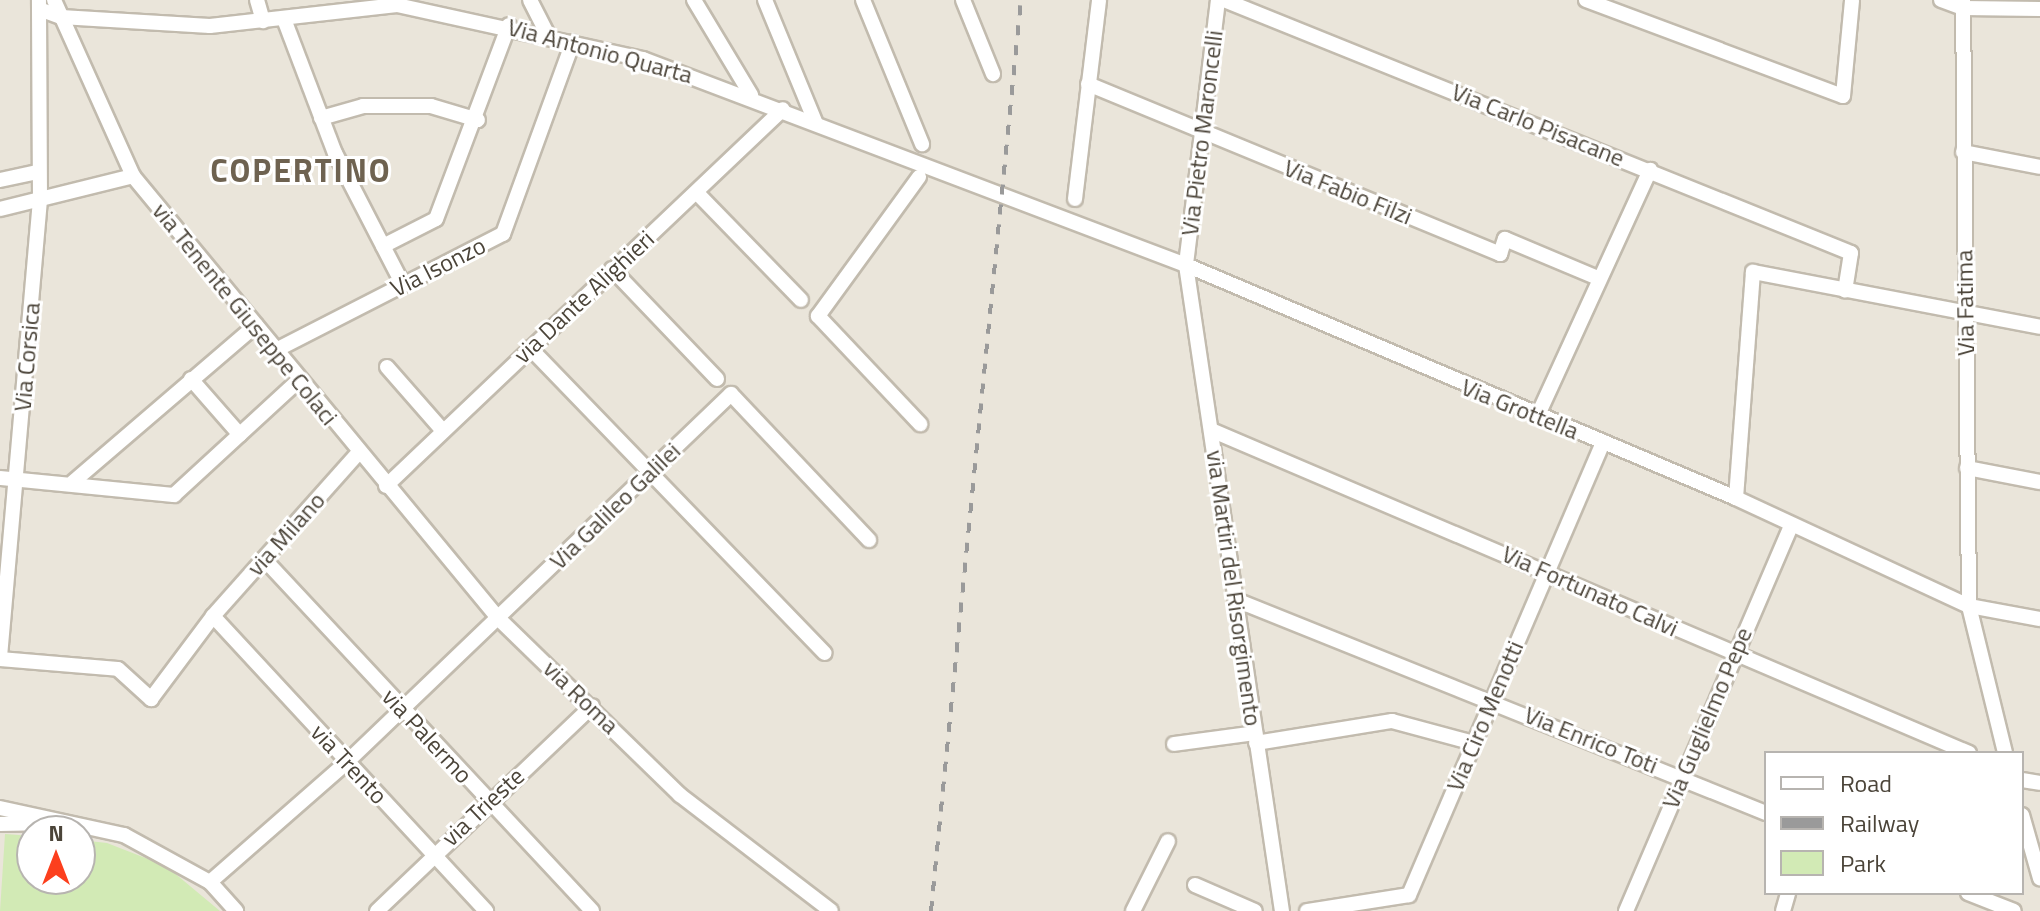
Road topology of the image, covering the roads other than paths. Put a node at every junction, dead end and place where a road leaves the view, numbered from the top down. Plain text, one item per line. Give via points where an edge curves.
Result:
1 (54, 0) edge
2 (257, 0) edge
3 (530, 0) edge
4 (694, 0) edge
5 (765, 0) edge
6 (863, 0) edge
7 (963, 0) edge
8 (1099, 0) edge
9 (1221, 0) edge
10 (1586, 0) edge
11 (1852, 0) edge
12 (1941, 0) edge
13 (394, 2) edge
14 (1963, 4) edge
15 (39, 5) edge
16 (2040, 9) edge
17 (284, 19) junction
18 (263, 21) junction
19 (63, 22) junction
20 (509, 25) junction
21 (40, 28) junction
22 (548, 35) junction
23 (573, 42) junction
24 (993, 74) dead end
25 (1088, 84) junction
26 (751, 95) junction
27 (783, 109) junction
28 (321, 118) junction
29 (478, 120) junction
30 (816, 124) junction
31 (1202, 129) junction
32 (922, 144) dead end
33 (1963, 152) junction
34 (2040, 167) edge
35 (1650, 170) junction
36 (39, 172) junction
37 (133, 176) junction
38 (919, 177) dead end
39 (0, 180) edge
40 (1001, 192) joint
41 (697, 193) junction
42 (1075, 199) dead end
43 (40, 200) junction
44 (0, 209) edge
45 (383, 246) junction
46 (1186, 265) junction
47 (612, 269) junction
48 (1598, 278) junction
49 (403, 285) junction
50 (1845, 291) junction
51 (801, 300) dead end
52 (1965, 313) junction
53 (256, 325) junction
54 (2040, 327) edge
55 (530, 348) junction
56 (276, 350) junction
57 (387, 367) dead end
58 (191, 379) junction
59 (300, 379) junction
60 (717, 379) dead end
61 (1537, 417) junction
62 (920, 424) dead end
63 (1211, 430) junction
64 (443, 431) junction
65 (240, 435) junction
66 (1603, 442) junction
67 (358, 453) junction
68 (1967, 468) junction
69 (649, 472) junction
70 (0, 478) edge
71 (17, 479) junction
72 (73, 482) junction
73 (2040, 482) edge
74 (386, 486) junction
75 (1736, 498) junction
76 (1791, 526) junction
77 (869, 540) dead end
78 (264, 559) junction
79 (1547, 572) junction
80 (3, 577) edge
81 (1236, 600) junction
82 (1969, 606) junction
83 (213, 616) junction
84 (498, 618) junction
85 (2040, 619) edge
86 (825, 653) dead end
87 (1733, 654) junction
88 (0, 658) edge
89 (1491, 700) junction
90 (592, 706) junction
91 (402, 709) junction
92 (1256, 738) junction
93 (1474, 743) junction
94 (1174, 744) dead end
95 (1964, 751) edge
96 (2005, 751) edge
97 (347, 762) junction
98 (1682, 777) junction
99 (487, 802) junction
100 (0, 808) edge
101 (1764, 812) edge
102 (30, 815) edge
103 (2024, 822) edge
104 (96, 829) edge
105 (1168, 841) dead end
106 (433, 855) junction
107 (2040, 878) edge
108 (210, 882) junction
109 (1195, 885) dead end
110 (1973, 895) edge
111 (236, 911) edge
112 (377, 911) edge
113 (486, 911) edge
114 (592, 911) edge
115 (831, 911) edge
116 (1133, 911) edge
117 (1255, 911) edge
118 (1282, 911) edge
119 (1307, 911) edge
120 (1626, 911) edge
121 (2014, 911) edge

1 - 19 street, via Tenente Giuseppe Colaci
2 - 18 street
3 - 22 street
4 - 26 street
5 - 30 street
6 - 32 street
7 - 24 street
8 - 25 street
9 - 31 street, Via Pietro Maroncelli
9 - 35 street, Via Carlo Pisacane
10 - 11 street via 1843,96
12 - 14 street
13 - 17 street, Via Antonio Quarta
13 - 20 street, Via Antonio Quarta
14 - 16 street
14 - 33 street, Via Fatima
15 - 19 street, Via Antonio Quarta
15 - 21 street, Via Corsica
17 - 18 street, Via Antonio Quarta
17 - 28 street
18 - 19 street, Via Antonio Quarta via 210,26
19 - 21 street
19 - 37 street, via Tenente Giuseppe Colaci
20 - 22 street, Via Antonio Quarta
20 - 29 street
21 - 36 street, Via Corsica
22 - 23 street, Via Antonio Quarta
23 - 26 street, Via Antonio Quarta
23 - 49 street, Via Isonzo via 503,234
25 - 31 street, Via Fabio Filzi
25 - 42 street
26 - 27 street, Via Antonio Quarta
27 - 30 street, Via Antonio Quarta
27 - 41 street, via Dante Alighieri
28 - 29 street via 363,106 431,106
28 - 45 street
29 - 45 street via 436,219
30 - 40 street, Via Antonio Quarta
31 - 46 street, Via Pietro Maroncelli
31 - 48 street, Via Fabio Filzi via 1500,254 1505,239
33 - 34 street
33 - 52 street, Via Fatima
35 - 48 street
35 - 50 street, Via Carlo Pisacane via 1851,253
36 - 39 street
36 - 43 street, Via Corsica
37 - 43 street
37 - 53 street, via Tenente Giuseppe Colaci
38 - 62 street via 818,316
40 - 46 street, Via Grottella
41 - 47 street, via Dante Alighieri
41 - 51 street
43 - 44 street
43 - 71 street, Via Corsica
45 - 49 street
46 - 61 street, Via Grottella
46 - 63 street, via Martiri del Risorgimento
47 - 55 street, via Dante Alighieri
47 - 60 street
48 - 61 street
49 - 56 street, Via Isonzo
50 - 52 street
50 - 75 street via 1753,272
52 - 54 street
52 - 68 street, Via Fatima
53 - 56 street, via Tenente Giuseppe Colaci
53 - 58 street
55 - 64 street, via Dante Alighieri
55 - 69 street
56 - 59 street, via Tenente Giuseppe Colaci
57 - 64 street
58 - 65 street
58 - 72 street
59 - 65 street
59 - 67 street, via Tenente Giuseppe Colaci
61 - 66 street, Via Grottella
63 - 79 street, Via Fortunato Calvi
63 - 81 street, via Martiri del Risorgimento
64 - 74 street, via Dante Alighieri
65 - 72 street via 174,495
66 - 75 street, Via Grottella
66 - 79 street, Via Ciro Menotti
67 - 74 street, via Roma
67 - 78 street, via Milano
68 - 73 street
68 - 82 street, Via Fatima
69 - 77 street, Via Galileo Galilei via 731,394
69 - 84 street, Via Galileo Galilei
69 - 86 street
70 - 71 street
71 - 72 street
71 - 80 street, Via Corsica
74 - 84 street, via Roma
75 - 76 street, Via Grottella
76 - 82 street, Via Grottella
76 - 87 street, Via Guglielmo Pepe
78 - 83 street, via Milano
78 - 91 street, via Palermo
79 - 87 street, Via Fortunato Calvi
79 - 89 street, Via Ciro Menotti
80 - 88 street, Via Corsica
81 - 89 street, Via Enrico Toti
81 - 92 street, via Martiri del Risorgimento
82 - 85 street, Via Grottella
82 - 96 street, Via Fatima
83 - 88 street, via Milano via 151,699 118,669
83 - 97 street, via Trento
84 - 90 street, via Roma
84 - 91 street, Via Galileo Galilei
87 - 95 street, Via Fortunato Calvi
87 - 98 street, Via Guglielmo Pepe
89 - 93 street, Via Ciro Menotti
89 - 98 street, Via Enrico Toti
90 - 99 street, via Trieste
90 - 115 street, via Roma via 680,795
91 - 97 street, Via Galileo Galilei
91 - 99 street, via Palermo
92 - 93 street via 1392,721
92 - 94 street
92 - 118 street, via Martiri del Risorgimento
93 - 119 street, Via Ciro Menotti via 1409,895
97 - 106 street, via Trento
97 - 108 street, Via Galileo Galilei
98 - 101 street, Via Enrico Toti
98 - 120 street, Via Guglielmo Pepe
99 - 106 street, via Trieste
99 - 114 street, via Palermo
100 - 102 street
103 - 107 street
104 - 108 street via 124,835
105 - 116 street
106 - 112 street, via Trieste
106 - 113 street, via Trento
108 - 111 street
109 - 117 street
110 - 121 street

